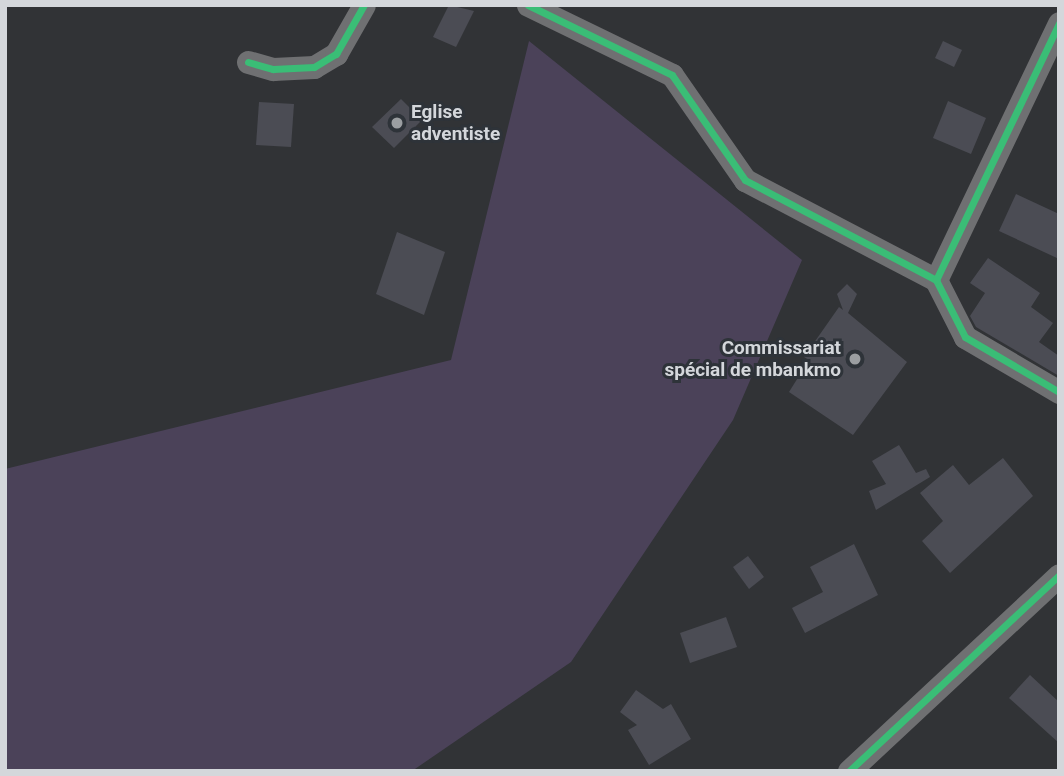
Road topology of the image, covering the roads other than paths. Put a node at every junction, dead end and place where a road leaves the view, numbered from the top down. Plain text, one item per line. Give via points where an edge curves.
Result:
1 (364, 5) edge
2 (528, 5) edge
3 (1059, 23) edge
4 (248, 62) dead end
5 (936, 280) junction
6 (1059, 393) edge
7 (1059, 575) edge
8 (849, 771) edge

1 - 4 street via 336,54 314,67 272,69
2 - 5 street via 672,75 745,180 763,194
3 - 5 street
5 - 6 street via 965,337
7 - 8 street

